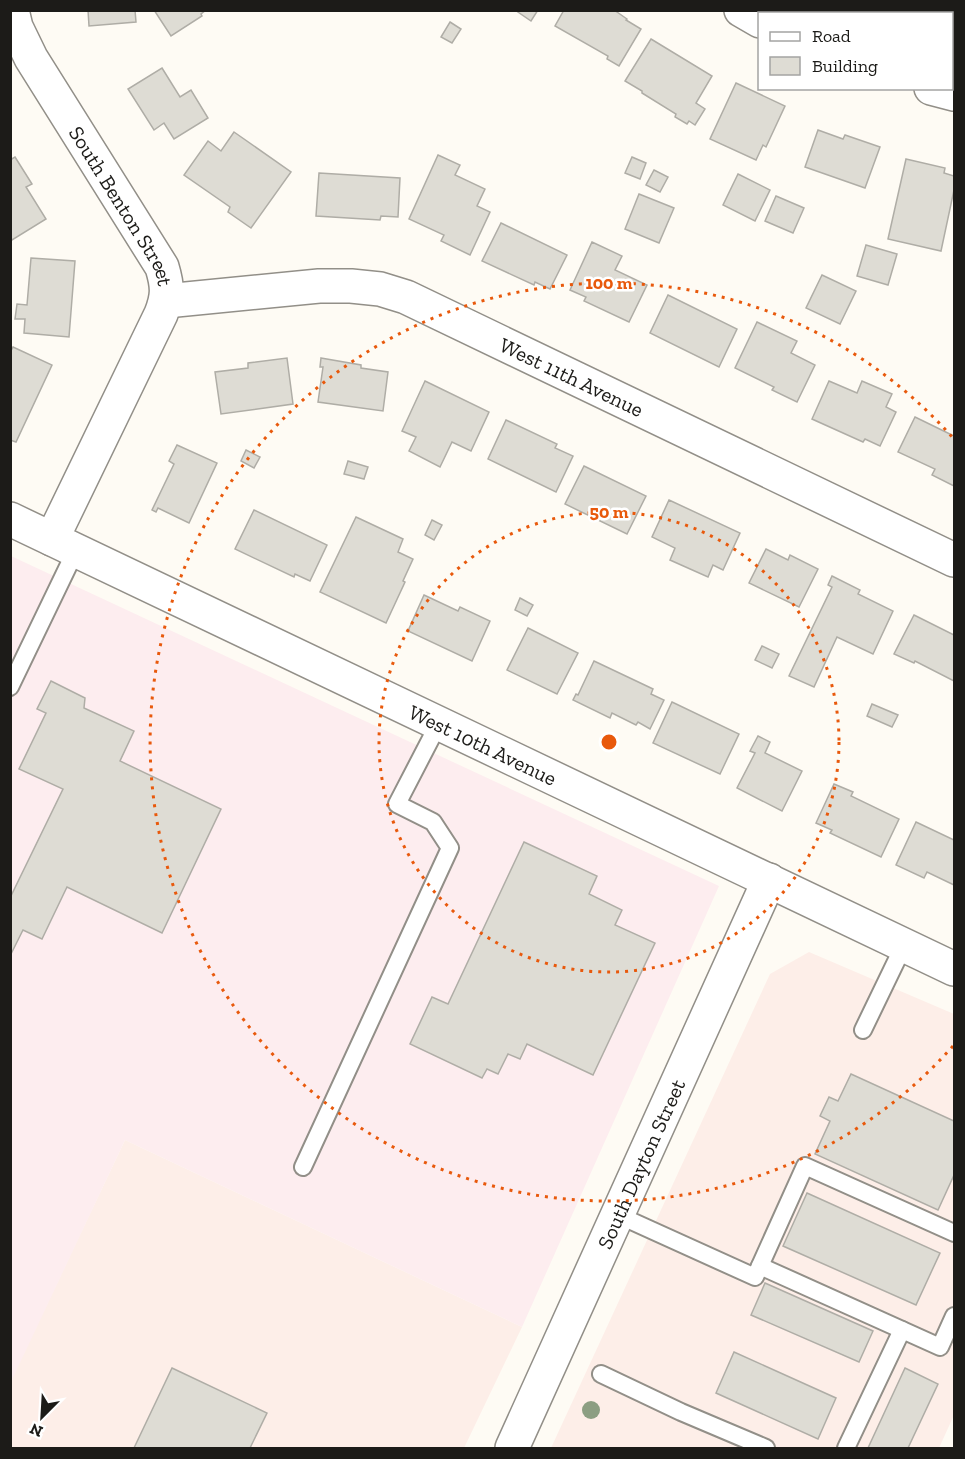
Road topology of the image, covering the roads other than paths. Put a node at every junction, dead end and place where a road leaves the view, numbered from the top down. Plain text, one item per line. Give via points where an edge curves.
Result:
1 (12, 10) edge
2 (741, 10) edge
3 (758, 20) edge
4 (939, 90) edge
5 (954, 94) edge
6 (166, 301) junction
7 (10, 519) edge
8 (64, 544) junction
9 (954, 560) edge
10 (10, 687) edge
11 (439, 723) junction
12 (769, 880) junction
13 (904, 945) junction
14 (954, 969) edge
15 (863, 1030) dead end
16 (303, 1167) dead end
17 (618, 1215) junction
18 (954, 1233) edge
19 (760, 1266) junction
20 (954, 1316) edge
21 (902, 1330) junction
22 (601, 1374) dead end
23 (512, 1449) edge
24 (765, 1449) edge
25 (846, 1449) edge

1 - 6 street, South Benton Street via 31,58 162,267
2 - 3 street
4 - 5 street
6 - 8 street, South Benton Street
6 - 9 street, West 11th Avenue via 319,286 380,289 406,297
7 - 8 street, West 10th Avenue
8 - 10 lane
8 - 11 street, West 10th Avenue
11 - 12 street, West 10th Avenue
11 - 16 lane via 397,804 434,822 450,848
12 - 13 street, West 10th Avenue
12 - 17 street, South Dayton Street
13 - 14 street, West 10th Avenue
13 - 15 lane
17 - 19 lane via 755,1276
17 - 23 street, South Dayton Street
18 - 19 lane via 805,1166
19 - 21 lane
20 - 21 lane via 940,1347
21 - 25 lane
22 - 24 lane

